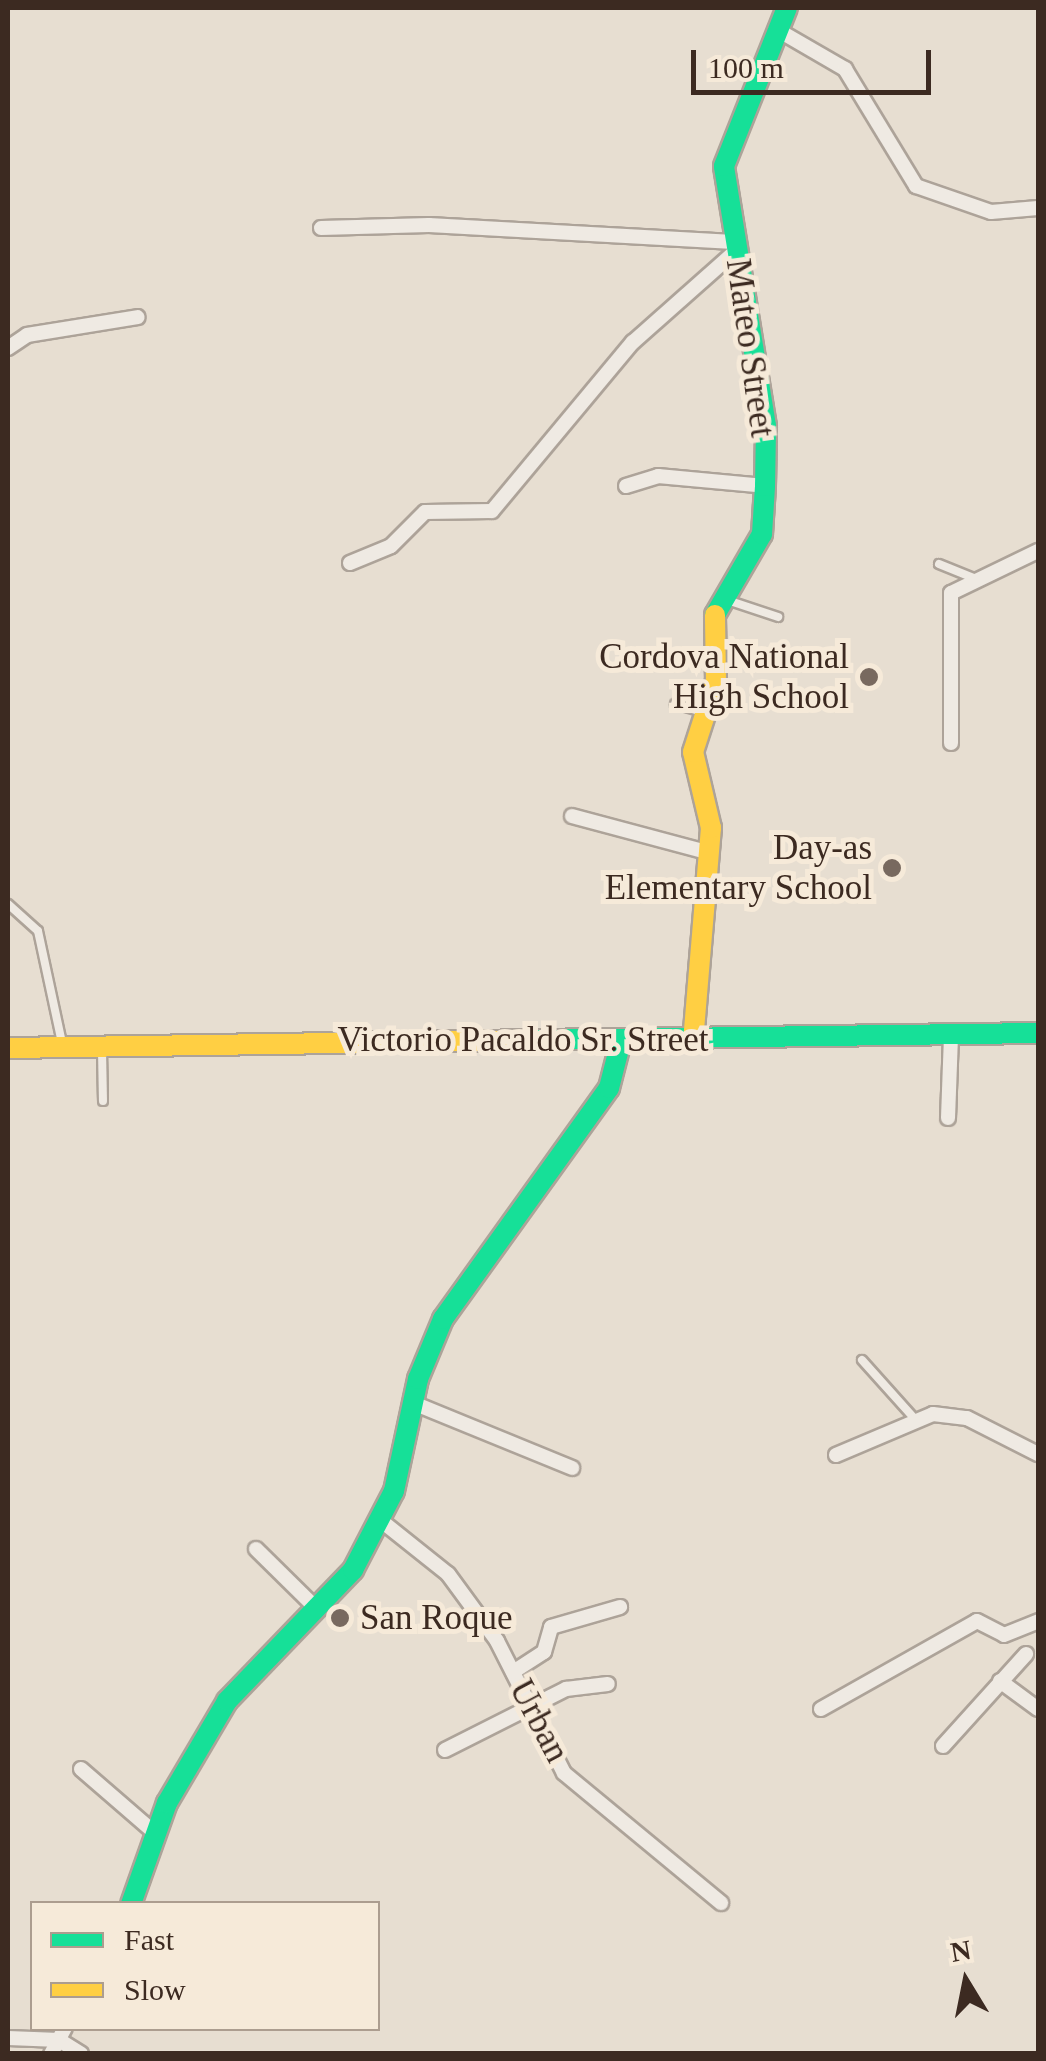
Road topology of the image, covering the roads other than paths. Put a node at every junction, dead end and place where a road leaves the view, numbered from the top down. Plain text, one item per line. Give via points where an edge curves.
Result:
1 (787, 8) edge
2 (776, 29) junction
3 (1038, 208) edge
4 (322, 228) dead end
5 (735, 246) junction
6 (138, 318) dead end
7 (8, 348) edge
8 (626, 486) dead end
9 (765, 486) junction
10 (1038, 551) edge
11 (350, 563) dead end
12 (939, 564) dead end
13 (976, 579) junction
14 (727, 600) junction
15 (778, 617) dead end
16 (674, 704) dead end
17 (706, 713) junction
18 (951, 744) dead end
19 (572, 816) dead end
20 (710, 853) junction
21 (8, 904) edge
22 (1038, 1033) edge
23 (951, 1036) junction
24 (692, 1042) junction
25 (102, 1045) junction
26 (620, 1045) junction
27 (8, 1048) edge
28 (62, 1048) junction
29 (104, 1101) dead end
30 (948, 1118) dead end
31 (862, 1360) dead end
32 (413, 1403) junction
33 (915, 1419) junction
34 (1038, 1454) edge
35 (836, 1455) dead end
36 (572, 1468) dead end
37 (379, 1520) junction
38 (256, 1549) dead end
39 (314, 1606) junction
40 (620, 1607) dead end
41 (1038, 1621) edge
42 (1026, 1654) dead end
43 (512, 1672) junction
44 (1000, 1681) junction
45 (608, 1684) dead end
46 (526, 1709) junction
47 (821, 1709) dead end
48 (1038, 1709) edge
49 (943, 1746) dead end
50 (444, 1750) dead end
51 (81, 1769) dead end
52 (156, 1834) junction
53 (133, 1901) edge
54 (720, 1903) dead end
55 (8, 2038) edge
56 (58, 2041) edge
57 (81, 2054) edge

1 - 2 street, Mateo Street
2 - 3 street via 844,69 916,186 991,212
2 - 5 street, Mateo Street via 758,99 724,166
4 - 5 street via 429,225
5 - 9 street, Mateo Street via 766,426
5 - 11 street via 633,342 492,511 425,512 391,546
6 - 7 street via 27,335
8 - 9 street via 658,476
9 - 14 street, Mateo Street via 762,534
10 - 13 street
12 - 13 lane
13 - 18 street via 948,600
14 - 15 lane
14 - 17 street, Mateo Street via 711,623 716,681
16 - 17 lane
17 - 20 street, Mateo Street via 693,752
19 - 20 street
20 - 24 street, Mateo Street
21 - 28 lane via 38,931
22 - 23 street, Victorio Pacaldo Sr. Street
23 - 24 street, Victorio Pacaldo Sr. Street
23 - 30 street
24 - 26 street, Victorio Pacaldo Sr. Street
25 - 26 street, Victorio Pacaldo Sr. Street
25 - 28 street, Victorio Pacaldo Sr. Street
25 - 29 lane
26 - 32 street via 609,1088 578,1137 443,1319
27 - 28 street, Victorio Pacaldo Sr. Street
31 - 33 lane
32 - 36 street
32 - 37 street
33 - 34 street via 967,1418
33 - 35 street
37 - 39 street via 353,1570
37 - 43 street, Urban via 448,1574
38 - 39 street
39 - 52 street via 227,1702
40 - 43 street via 551,1628 544,1652
41 - 47 street via 1004,1635 977,1621
42 - 44 street
43 - 46 street, Urban
44 - 48 street
44 - 49 street
45 - 46 street via 566,1689
46 - 50 street
46 - 54 street, Urban via 564,1774
51 - 52 street
52 - 53 street
55 - 56 street
56 - 57 street

